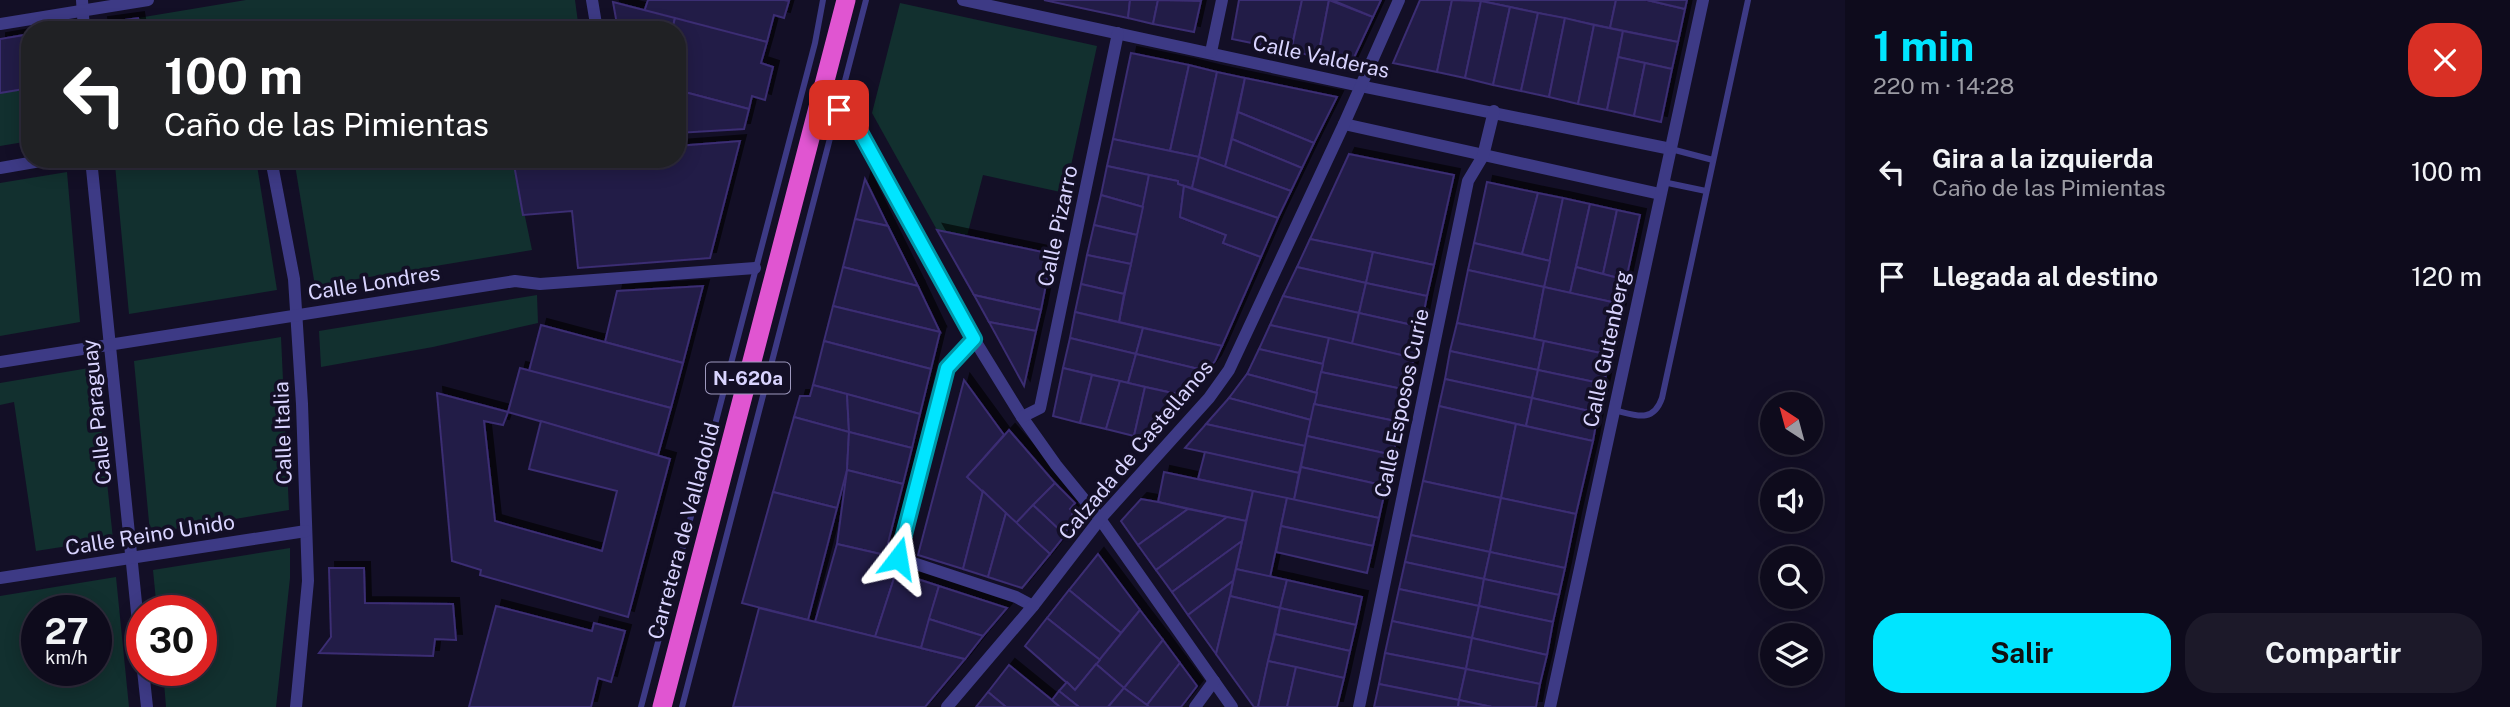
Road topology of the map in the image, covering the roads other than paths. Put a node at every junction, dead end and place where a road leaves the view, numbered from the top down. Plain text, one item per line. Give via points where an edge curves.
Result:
1 (148, 0) edge
2 (592, 0) edge
3 (823, 0) edge
4 (846, 0) edge
5 (866, 0) edge
6 (963, 0) edge
7 (1222, 0) edge
8 (1399, 0) edge
9 (1703, 0) edge
10 (1748, 0) edge
11 (82, 5) edge
12 (1023, 6) edge
13 (596, 21) edge
14 (0, 24) edge
15 (1118, 33) junction
16 (1211, 52) junction
17 (1360, 86) junction
18 (839, 110) junction
19 (1494, 111) junction
20 (1344, 124) junction
21 (1671, 149) junction
22 (1483, 156) junction
23 (1713, 160) junction
24 (21, 164) edge
25 (0, 167) edge
26 (92, 168) edge
27 (273, 168) edge
28 (1662, 188) junction
29 (1706, 191) junction
30 (755, 268) junction
31 (297, 314) junction
32 (974, 339) junction
33 (109, 343) junction
34 (0, 362) edge
35 (1614, 410) junction
36 (1022, 417) junction
37 (1100, 519) junction
38 (306, 531) junction
39 (131, 557) junction
40 (0, 578) edge
41 (135, 595) edge
42 (1033, 606) junction
43 (1214, 681) junction
44 (144, 686) edge
45 (146, 707) edge
46 (296, 707) edge
47 (640, 707) edge
48 (662, 707) edge
49 (682, 707) edge
50 (947, 707) edge
51 (1195, 707) edge
52 (1232, 707) edge
53 (1359, 707) edge
54 (1550, 707) edge

1 - 11 street
2 - 13 street
3 - 30 lane, Carretera de Valladolid
4 - 48 highway, Carretera de Valladolid / N-620a
5 - 18 lane, Carretera de Valladolid
6 - 12 street, Calle Valderas
7 - 16 street
8 - 17 street, Calzada de Castellanos
9 - 21 street, Calle Gutenberg
10 - 23 lane
11 - 14 street
12 - 15 street, Calle Valderas
15 - 16 street, Calle Valderas
15 - 36 street, Calle Pizarro via 1040,408
16 - 17 street, Calle Valderas
17 - 19 street, Calle Valderas
17 - 20 street, Calzada de Castellanos
18 - 32 street via 860,132
18 - 49 lane, Carretera de Valladolid
19 - 21 street, Calle Valderas
19 - 22 street, Calle Esposos Curie
20 - 22 street
20 - 37 street, Calzada de Castellanos via 1229,370
21 - 23 lane
21 - 28 street, Calle Gutenberg
22 - 28 street
22 - 53 street, Calle Esposos Curie via 1468,181
23 - 29 lane
24 - 25 street
26 - 33 street, Calle Paraguay
27 - 31 street, Calle Italia
28 - 29 lane
28 - 35 street, Calle Gutenberg
29 - 35 lane via 1659,408 1640,416
30 - 31 street, Calle Londres via 540,284 514,281
30 - 47 lane, Carretera de Valladolid
31 - 33 street, Calle Londres
31 - 38 street, Calle Italia
32 - 36 street
32 - 42 street via 947,368 898,558
33 - 34 street, Calle Londres
33 - 39 street, Calle Paraguay
35 - 54 street, Calle Gutenberg
36 - 37 street
37 - 42 street, Calzada de Castellanos
37 - 43 street
38 - 39 street, Calle Reino Unido
38 - 46 street, Calle Italia via 308,581
39 - 40 street, Calle Reino Unido
39 - 41 street, Calle Paraguay
42 - 50 street, Calzada de Castellanos
43 - 51 street
43 - 52 street
44 - 45 street

